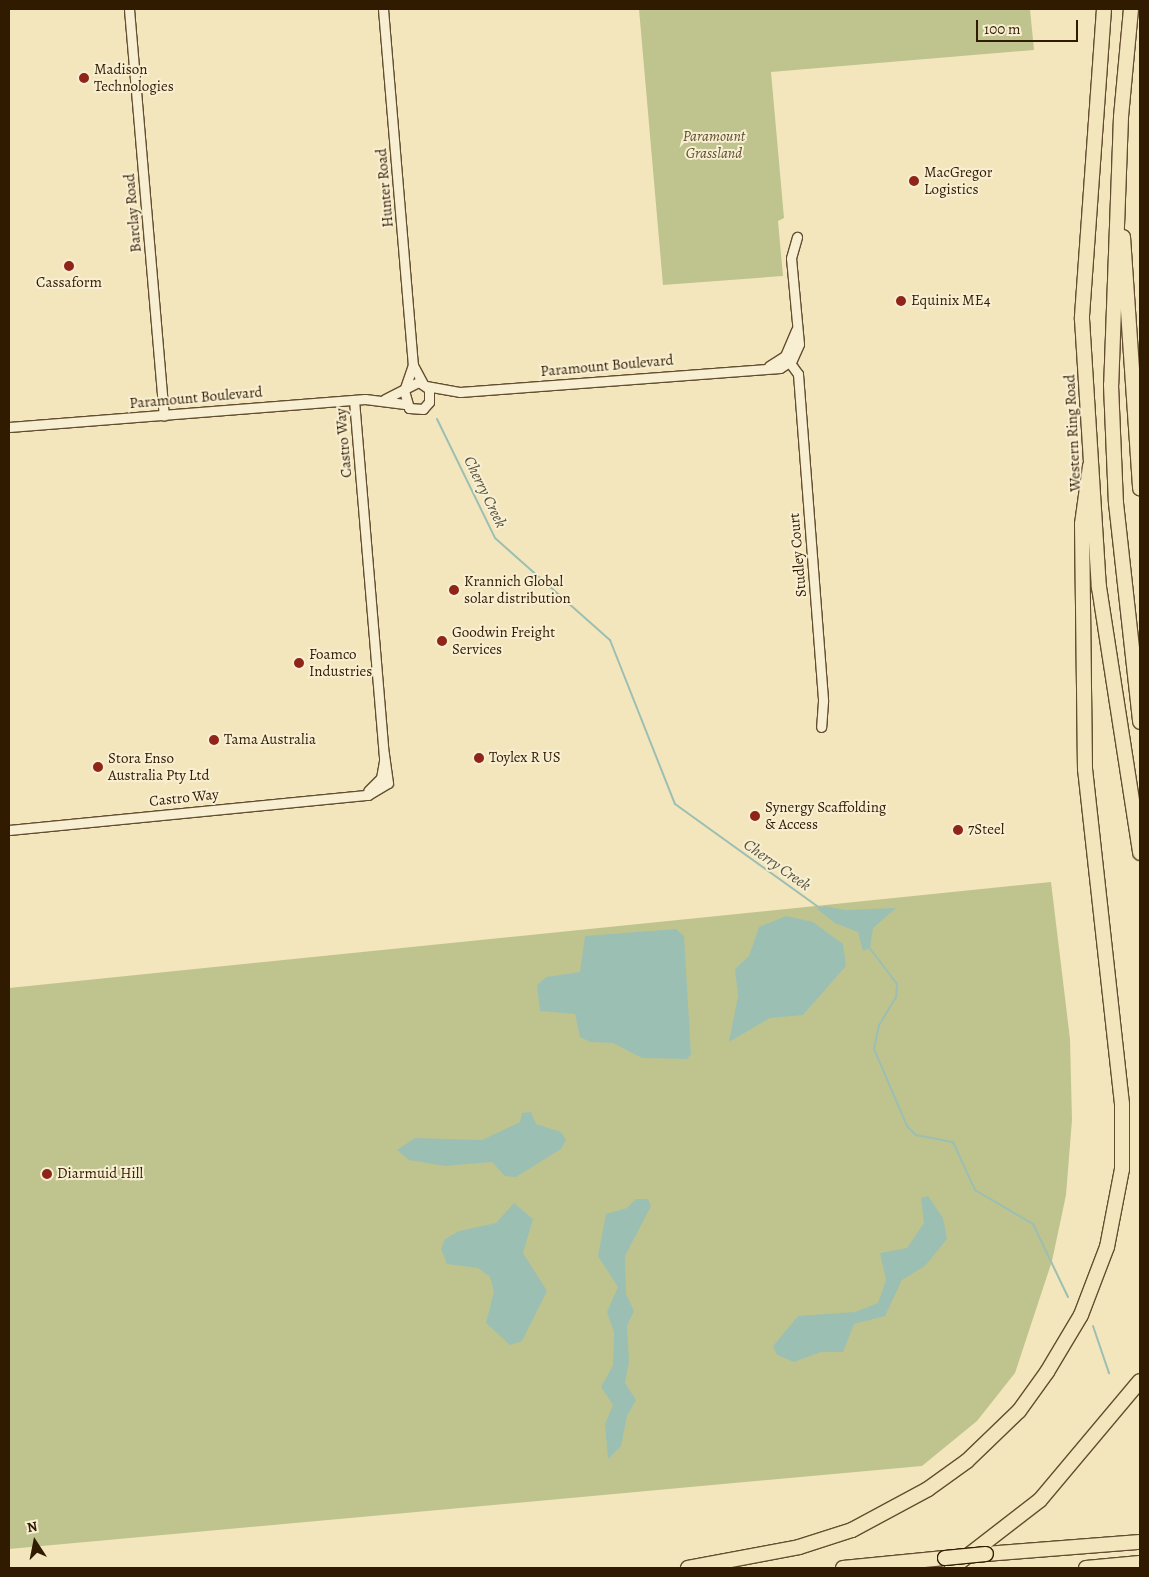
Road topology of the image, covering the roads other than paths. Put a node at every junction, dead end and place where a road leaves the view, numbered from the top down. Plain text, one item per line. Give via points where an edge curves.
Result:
1 (129, 9) edge
2 (383, 9) edge
3 (1104, 9) edge
4 (1131, 9) edge
5 (1120, 196) junction
6 (797, 237) dead end
7 (788, 361) junction
8 (413, 365) junction
9 (425, 385) junction
10 (405, 389) junction
11 (447, 391) junction
12 (1132, 397) junction
13 (385, 399) junction
14 (354, 400) junction
15 (429, 402) junction
16 (405, 404) junction
17 (164, 415) junction
18 (1140, 416) edge
19 (9, 427) edge
20 (1090, 466) junction
21 (1140, 488) edge
22 (1140, 722) edge
23 (821, 727) dead end
24 (9, 830) edge
25 (1140, 853) edge
26 (1140, 1381) edge
27 (1140, 1542) edge
28 (948, 1563) edge
29 (1140, 1563) edge
30 (688, 1568) edge
31 (843, 1568) edge
32 (1086, 1568) edge

1 - 17 street, Barclay Road
2 - 8 street, Hunter Road
3 - 20 highway, Western Ring Road via 1082,319
4 - 5 highway via 1121,117
5 - 12 highway
5 - 22 highway via 1110,331 1112,424 1125,602
6 - 7 street via 791,258 798,344
7 - 11 street, Paramount Boulevard via 769,366
7 - 23 street, Studley Court via 797,382 823,701
8 - 9 street, Hunter Road
8 - 10 street, Hunter Road
9 - 10 street, Paramount Boulevard
9 - 11 street, Paramount Boulevard
9 - 15 street, Hunter Road
10 - 13 street, Paramount Boulevard
10 - 16 street
11 - 15 street, Paramount Boulevard
12 - 18 highway
12 - 21 highway
13 - 14 street, Paramount Boulevard
13 - 16 street, Paramount Boulevard
14 - 17 street, Paramount Boulevard
14 - 24 street, Castro Way via 384,754 381,778 363,794
15 - 16 street, Paramount Boulevard via 418,410
17 - 19 street, Paramount Boulevard
20 - 25 highway, Western Ring Road via 1110,680
20 - 30 highway via 1082,524 1085,769 1122,1104 1122,1169 1107,1247 1080,1315 1046,1372 1019,1412 967,1461 928,1489 852,1530 799,1547
26 - 28 highway via 1040,1500
27 - 28 highway, bridge via 986,1554
28 - 31 highway
29 - 32 highway

